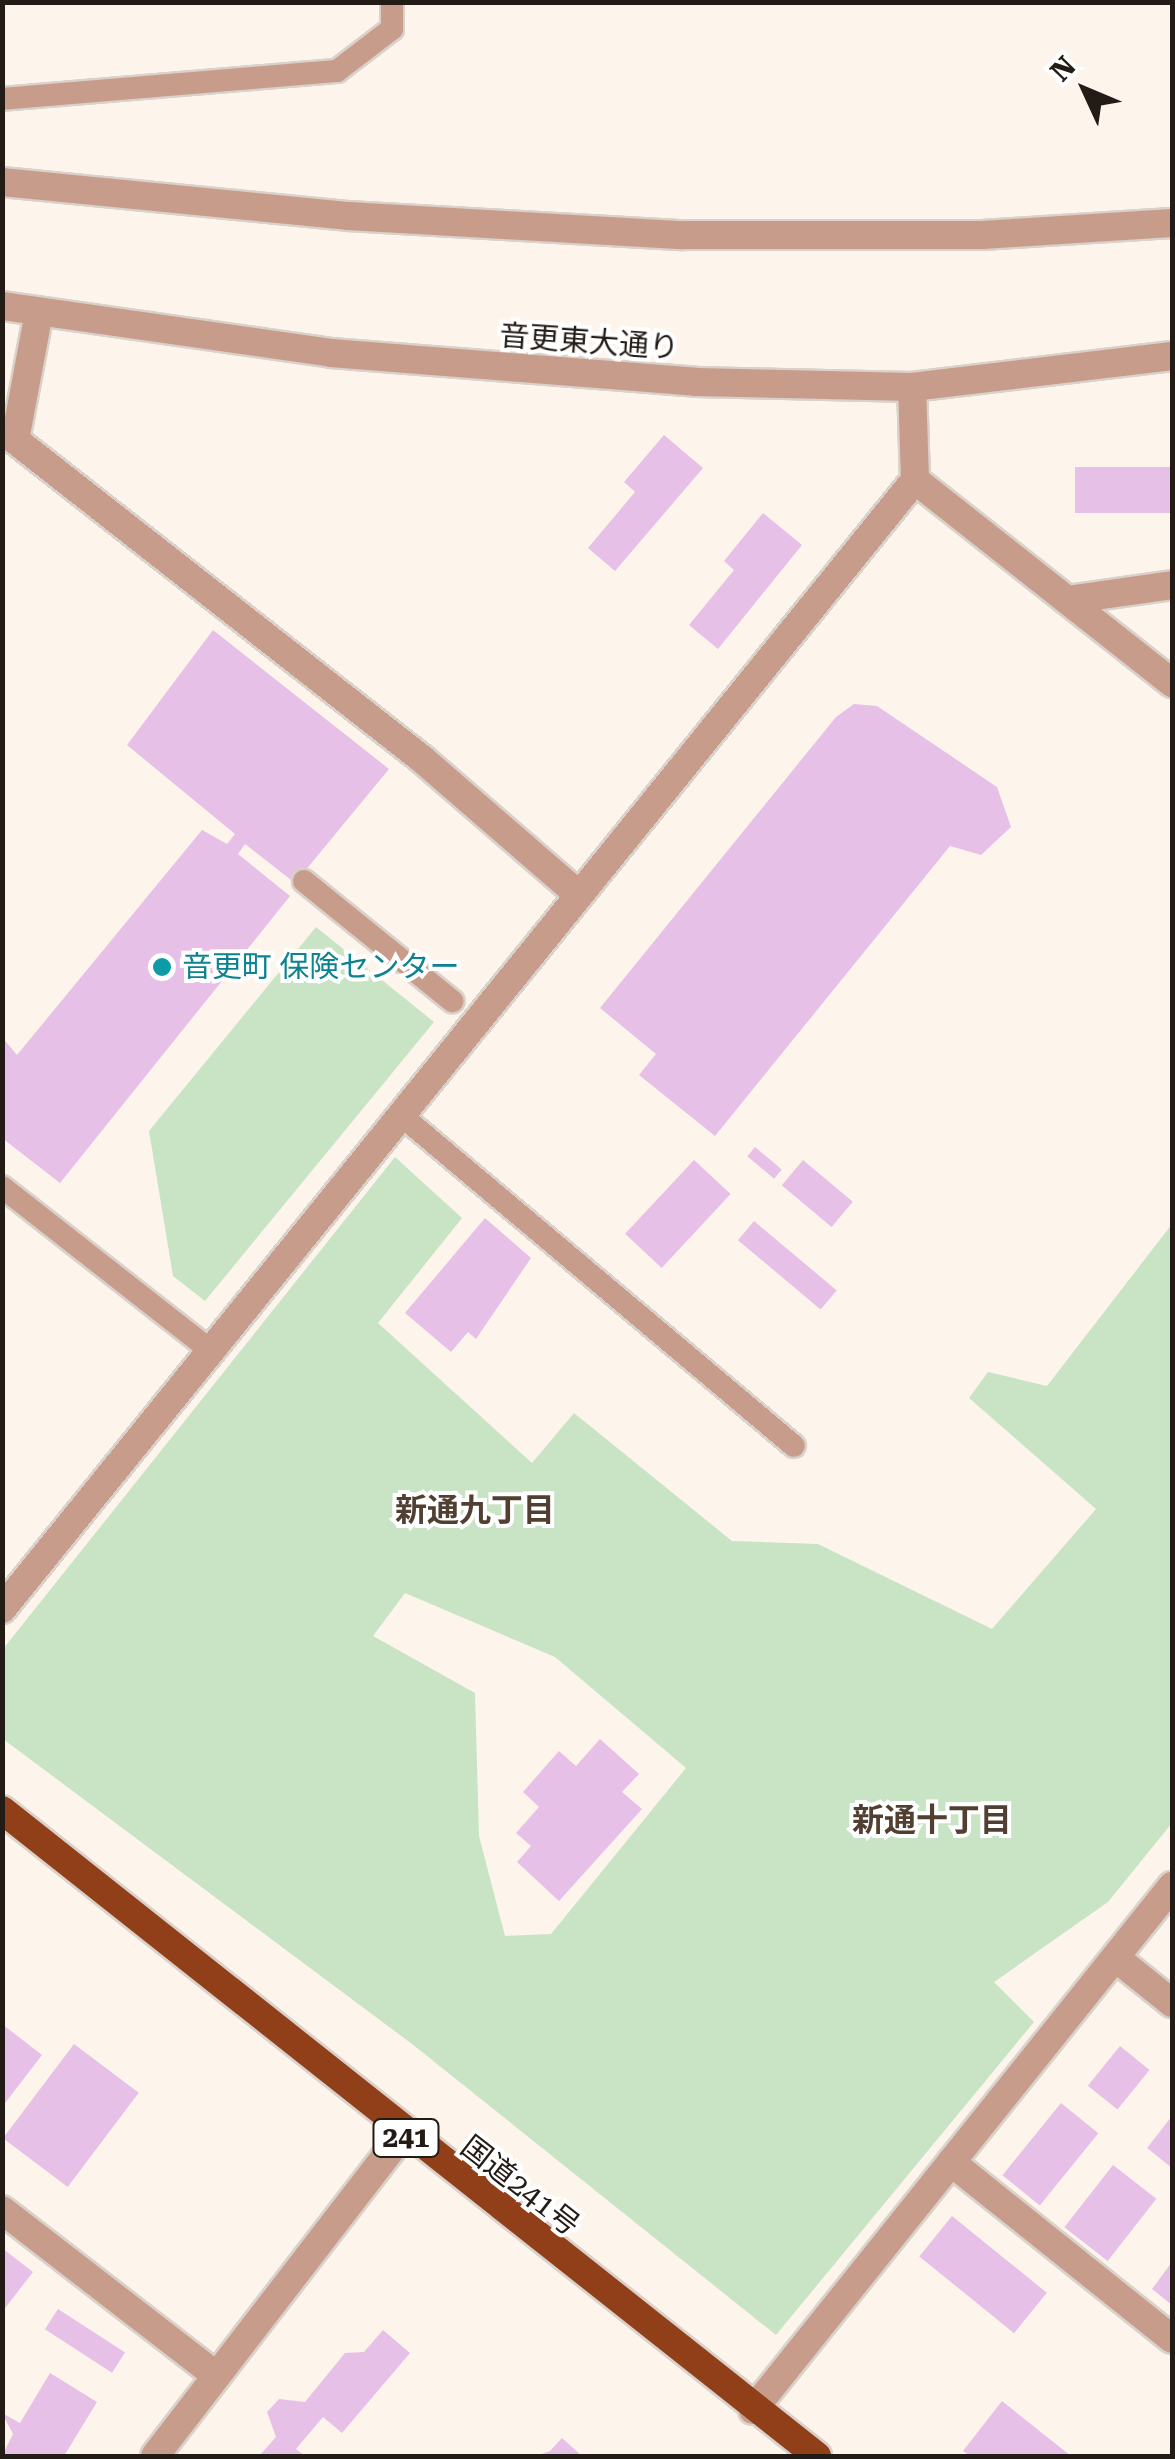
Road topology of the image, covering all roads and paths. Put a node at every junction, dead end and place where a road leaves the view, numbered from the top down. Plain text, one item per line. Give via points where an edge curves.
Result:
1 (392, 2) edge
2 (2, 100) edge
3 (2, 182) edge
4 (1172, 223) edge
5 (2, 306) edge
6 (40, 312) junction
7 (1172, 356) edge
8 (912, 387) junction
9 (916, 480) junction
10 (1172, 585) edge
11 (1067, 600) junction
12 (1172, 683) edge
13 (304, 882) dead end
14 (579, 896) junction
15 (452, 1001) dead end
16 (402, 1116) junction
17 (2, 1187) edge
18 (211, 1352) junction
19 (794, 1446) dead end
20 (2, 1610) edge
21 (2, 1810) edge
22 (1172, 1886) edge
23 (1116, 1958) junction
24 (1172, 2003) edge
25 (402, 2134) junction
26 (952, 2162) junction
27 (2, 2210) edge
28 (1172, 2339) edge
29 (213, 2374) junction
30 (753, 2410) junction
31 (155, 2456) edge
32 (817, 2456) edge

1 - 2 lane via 392,29 337,71
3 - 4 street via 348,216 682,234 982,235
5 - 6 street, 音更東大通り
6 - 8 street, 音更東大通り via 531,373
6 - 14 street via 15,440 422,759
7 - 8 street, 音更東大通り
8 - 9 street
9 - 11 street
9 - 14 street
10 - 11 street
11 - 12 street
13 - 15 lane
14 - 16 street
16 - 18 street
16 - 19 lane
17 - 18 lane
18 - 20 street
21 - 25 highway, 国道241号 / 241
22 - 23 street
23 - 24 street
23 - 26 street
25 - 29 street
25 - 30 highway, 国道241号 / 241
26 - 28 street
26 - 30 street
27 - 29 street
29 - 31 street
30 - 32 highway, 国道241号 / 241

